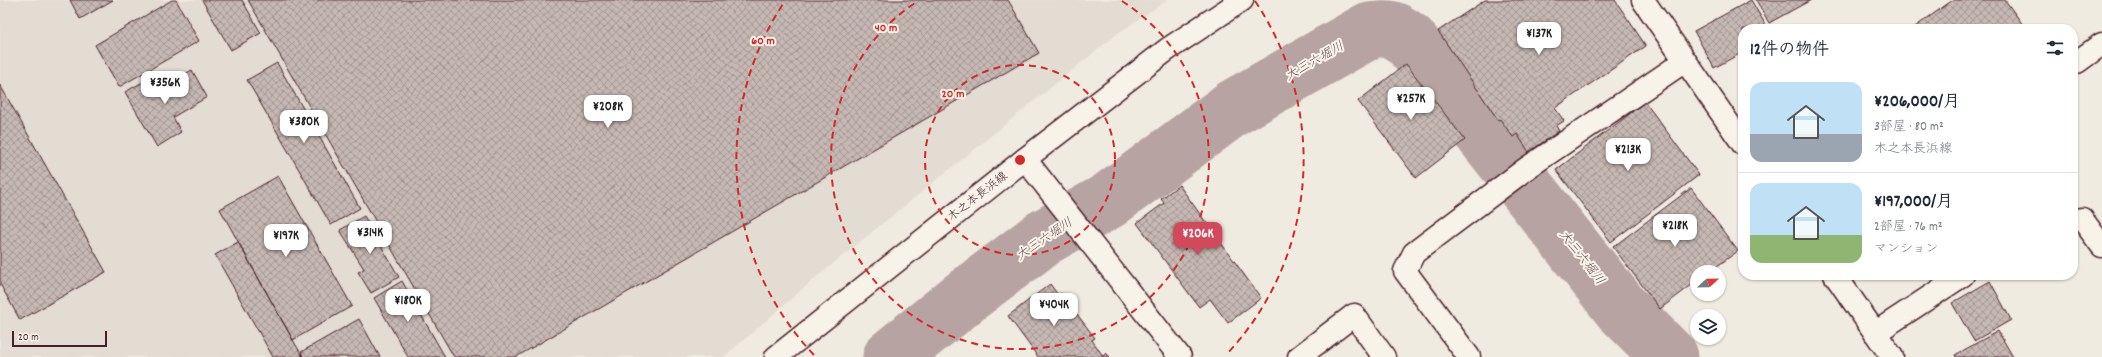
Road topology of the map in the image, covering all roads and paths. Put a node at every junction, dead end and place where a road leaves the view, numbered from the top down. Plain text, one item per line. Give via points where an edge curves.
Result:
1 (1242, 0) edge
2 (1643, 0) edge
3 (2102, 44) edge
4 (1685, 61) junction
5 (2078, 61) edge
6 (1738, 137) edge
7 (1025, 159) junction
8 (2082, 219) dead end
9 (2102, 246) edge
10 (1838, 280) edge
11 (1955, 280) edge
12 (1875, 333) junction
13 (784, 354) edge
14 (1180, 357) edge
15 (1299, 357) edge
16 (1384, 357) edge
17 (1469, 357) edge
18 (1892, 357) edge

1 - 7 street, 木之本長浜線 via 1168,49
2 - 4 street
3 - 5 street
4 - 6 street
4 - 17 street via 1527,168 1414,253 1405,271
7 - 13 street, 木之本長浜線
7 - 14 street
8 - 9 street
10 - 12 street
11 - 12 street
12 - 18 street
15 - 16 street via 1354,315

